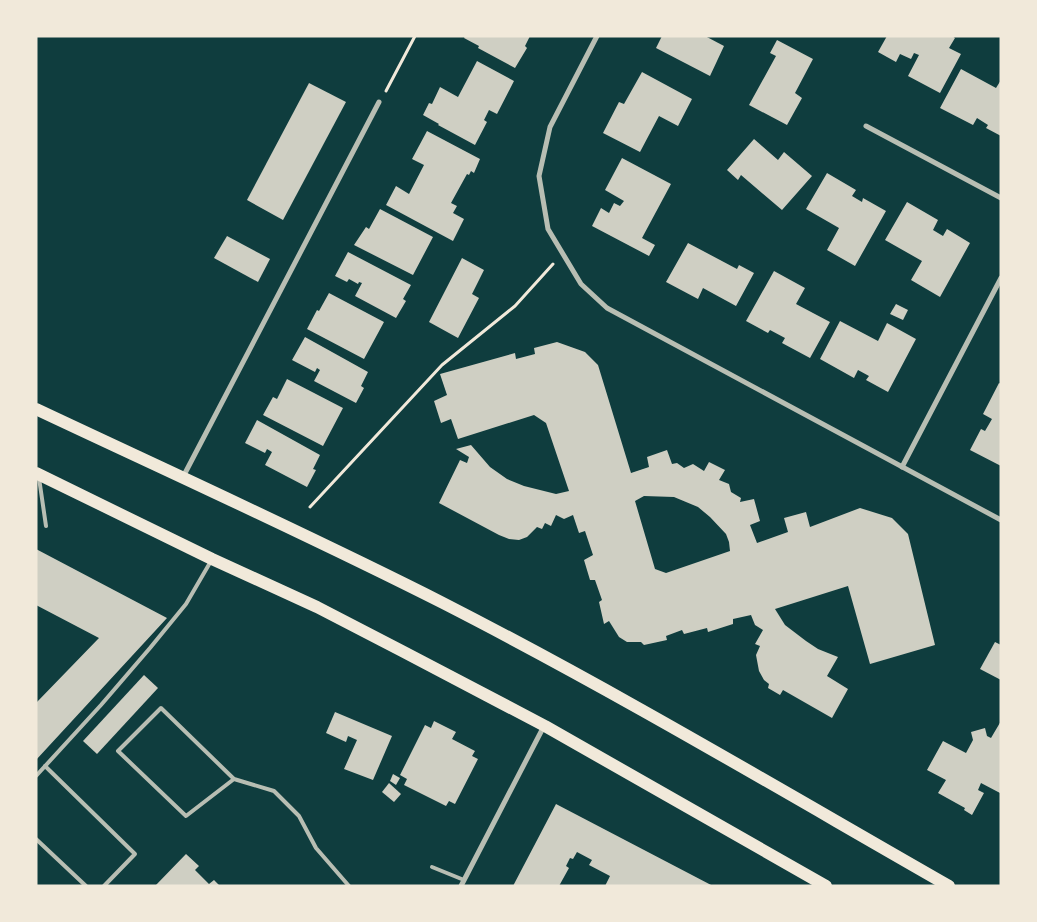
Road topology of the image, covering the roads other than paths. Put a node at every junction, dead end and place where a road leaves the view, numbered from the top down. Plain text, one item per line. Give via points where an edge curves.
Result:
1 (598, 36) edge
2 (379, 102) road end
3 (866, 126) dead end
4 (1001, 198) edge
5 (1001, 278) edge
6 (36, 409) edge
7 (902, 467) junction
8 (37, 473) edge
9 (182, 478) junction
10 (1001, 520) edge
11 (46, 526) dead end
12 (212, 559) junction
13 (544, 726) junction
14 (45, 766) junction
15 (36, 776) edge
16 (234, 779) junction
17 (36, 839) edge
18 (432, 867) dead end
19 (464, 880) junction
20 (86, 886) edge
21 (104, 886) edge
22 (349, 886) edge
23 (461, 886) edge
24 (826, 886) edge
25 (949, 886) edge

1 - 7 street via 550,127 539,176 548,229 581,284 607,308
2 - 9 street
3 - 4 street
5 - 7 street
6 - 9 main road
7 - 10 street
8 - 11 lane
8 - 12 main road
9 - 25 main road via 426,594 522,644 637,706
12 - 13 main road via 326,611
12 - 14 lane via 186,604 162,634
13 - 19 street
13 - 24 main road
14 - 15 lane
14 - 21 lane via 135,854
16 - 16 lane via 161,708 118,751 186,816
16 - 22 lane via 274,792 299,816 316,848
17 - 20 lane
18 - 19 lane
19 - 23 street

